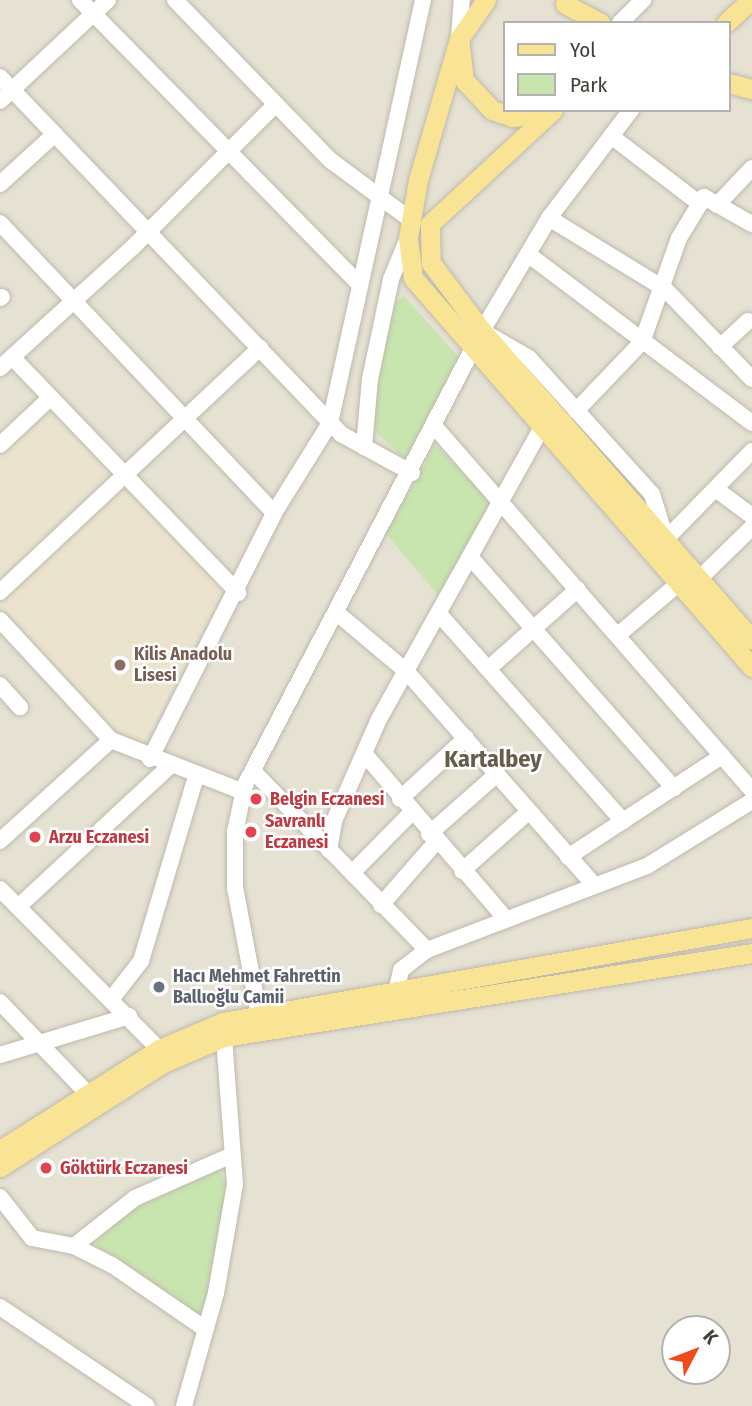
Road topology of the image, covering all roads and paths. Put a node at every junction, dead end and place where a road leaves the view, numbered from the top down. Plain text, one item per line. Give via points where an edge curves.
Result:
1 (80, 0) edge
2 (108, 0) edge
3 (175, 0) edge
4 (423, 0) edge
5 (462, 0) edge
6 (486, 0) edge
7 (643, 0) edge
8 (751, 0) edge
9 (560, 1) edge
10 (94, 14) junction
11 (577, 21) edge
12 (596, 21) edge
13 (622, 21) edge
14 (728, 21) edge
15 (459, 39) junction
16 (0, 77) edge
17 (6, 95) edge
18 (275, 105) junction
19 (548, 112) edge
20 (552, 112) edge
21 (629, 112) edge
22 (55, 134) junction
23 (611, 136) junction
24 (229, 151) junction
25 (752, 168) edge
26 (0, 184) edge
27 (379, 196) junction
28 (699, 202) junction
29 (717, 205) junction
30 (549, 218) junction
31 (0, 223) edge
32 (407, 224) junction
33 (752, 224) edge
34 (150, 230) junction
35 (529, 255) junction
36 (358, 283) junction
37 (665, 289) junction
38 (72, 300) junction
39 (748, 321) dead end
40 (482, 331) junction
41 (642, 342) junction
42 (720, 346) junction
43 (260, 348) junction
44 (474, 354) junction
45 (6, 362) edge
46 (751, 375) edge
47 (50, 398) junction
48 (576, 411) junction
49 (184, 416) junction
50 (330, 423) junction
51 (752, 423) edge
52 (435, 427) junction
53 (541, 429) junction
54 (0, 445) edge
55 (364, 447) junction
56 (752, 451) edge
57 (412, 472) junction
58 (121, 476) junction
59 (717, 490) junction
60 (504, 503) junction
61 (274, 513) junction
62 (752, 516) edge
63 (752, 527) edge
64 (666, 538) junction
65 (471, 558) junction
66 (700, 578) junction
67 (679, 583) junction
68 (578, 589) junction
69 (0, 592) edge
70 (238, 593) junction
71 (337, 613) junction
72 (440, 615) junction
73 (0, 620) edge
74 (748, 627) edge
75 (536, 628) junction
76 (618, 635) junction
77 (752, 667) edge
78 (488, 669) junction
79 (407, 672) junction
80 (0, 685) edge
81 (20, 707) dead end
82 (466, 738) junction
83 (111, 740) junction
84 (722, 756) junction
85 (368, 758) junction
86 (150, 759) junction
87 (172, 764) junction
88 (253, 771) junction
89 (497, 774) junction
90 (196, 776) junction
91 (674, 788) junction
92 (752, 790) edge
93 (243, 792) junction
94 (400, 799) junction
95 (752, 801) edge
96 (411, 813) junction
97 (527, 813) junction
98 (623, 821) junction
99 (4, 830) edge
100 (434, 837) junction
101 (329, 850) junction
102 (568, 857) junction
103 (462, 872) junction
104 (352, 873) junction
105 (594, 885) junction
106 (0, 889) edge
107 (381, 905) junction
108 (18, 907) junction
109 (506, 919) junction
110 (752, 928) edge
111 (427, 950) junction
112 (752, 953) edge
113 (392, 990) junction
114 (113, 997) junction
115 (0, 1002) edge
116 (396, 1010) junction
117 (129, 1016) junction
118 (262, 1023) junction
119 (224, 1037) junction
120 (39, 1045) junction
121 (159, 1049) junction
122 (0, 1055) edge
123 (88, 1094) junction
124 (0, 1150) edge
125 (232, 1155) junction
126 (0, 1167) edge
127 (0, 1197) edge
128 (74, 1246) junction
129 (0, 1307) edge
130 (204, 1328) junction
131 (148, 1406) edge
132 (184, 1406) edge

1 - 10 street
2 - 10 street
3 - 18 street
4 - 27 street
5 - 15 street
6 - 15 main road
7 - 13 street
8 - 14 main road
9 - 11 main road
9 - 12 main road
10 - 17 street
10 - 24 street
15 - 19 main road via 464,80 492,110 533,117
15 - 32 main road
16 - 17 street
17 - 22 street
18 - 24 street
18 - 27 street via 330,160
20 - 40 main road via 430,224 426,248 438,279
21 - 23 street
22 - 26 street
22 - 34 street
23 - 28 street
23 - 30 street
24 - 34 street
24 - 36 street
25 - 29 street
27 - 32 street
27 - 36 street
28 - 29 street via 704,197
28 - 37 street via 679,238
29 - 33 street
30 - 35 street
30 - 37 street
31 - 38 street
32 - 44 main road via 413,278
32 - 55 street via 372,366
34 - 38 street
34 - 43 street
35 - 40 street
35 - 41 street
36 - 50 street
37 - 41 street
37 - 42 street
38 - 45 street
38 - 49 street
39 - 42 street
40 - 44 street
40 - 48 street via 529,358
40 - 64 main road
41 - 48 street
41 - 51 street
42 - 46 street
43 - 49 street
43 - 50 street
44 - 52 street
44 - 53 main road
45 - 47 street
47 - 54 street
47 - 58 street
48 - 64 street via 652,494
49 - 58 street
49 - 61 street
50 - 55 street
50 - 61 street
52 - 57 street
52 - 60 street
53 - 60 street
53 - 67 main road
55 - 57 street
56 - 59 street
57 - 71 street
58 - 69 street
58 - 70 street
59 - 62 street
59 - 64 street
60 - 65 street
60 - 68 street
61 - 70 street
63 - 66 street
64 - 66 main road
65 - 72 street
65 - 75 street
66 - 74 main road
67 - 76 street
67 - 77 main road
68 - 75 street
68 - 76 street
70 - 86 street
71 - 79 street
71 - 88 street
72 - 78 street
72 - 79 street
73 - 83 street
75 - 78 street
75 - 91 street
76 - 84 street
78 - 98 street
79 - 82 street
79 - 85 street via 379,719
80 - 81 street
82 - 89 street
82 - 94 street
83 - 86 street
83 - 99 street
84 - 91 street
84 - 92 street
85 - 94 street
85 - 101 street via 334,821
86 - 87 street
87 - 90 street
87 - 108 street
88 - 93 street
88 - 101 street
89 - 97 street
89 - 100 street
90 - 93 street
90 - 114 street via 141,961
91 - 98 street
93 - 118 street via 235,888
94 - 96 street
95 - 105 street via 647,866
96 - 100 street
96 - 104 street
97 - 102 street
97 - 103 street
98 - 102 street
100 - 103 street
100 - 107 street
101 - 104 street
102 - 105 street
103 - 109 street
104 - 107 street
105 - 109 street
106 - 108 street
107 - 111 street
108 - 114 street
109 - 111 street
110 - 113 main road
111 - 113 street via 401,970
112 - 116 main road
113 - 116 street
113 - 118 main road
114 - 117 street
115 - 120 street
116 - 118 main road
117 - 120 street
117 - 121 street
118 - 119 main road
118 - 121 main road
119 - 125 street via 233,1084
119 - 126 main road via 163,1063
120 - 122 street
120 - 123 street
121 - 123 main road
123 - 124 main road
125 - 128 street via 135,1198
125 - 130 street via 230,1214
127 - 128 street via 32,1238
128 - 130 street
129 - 131 street
130 - 132 street

